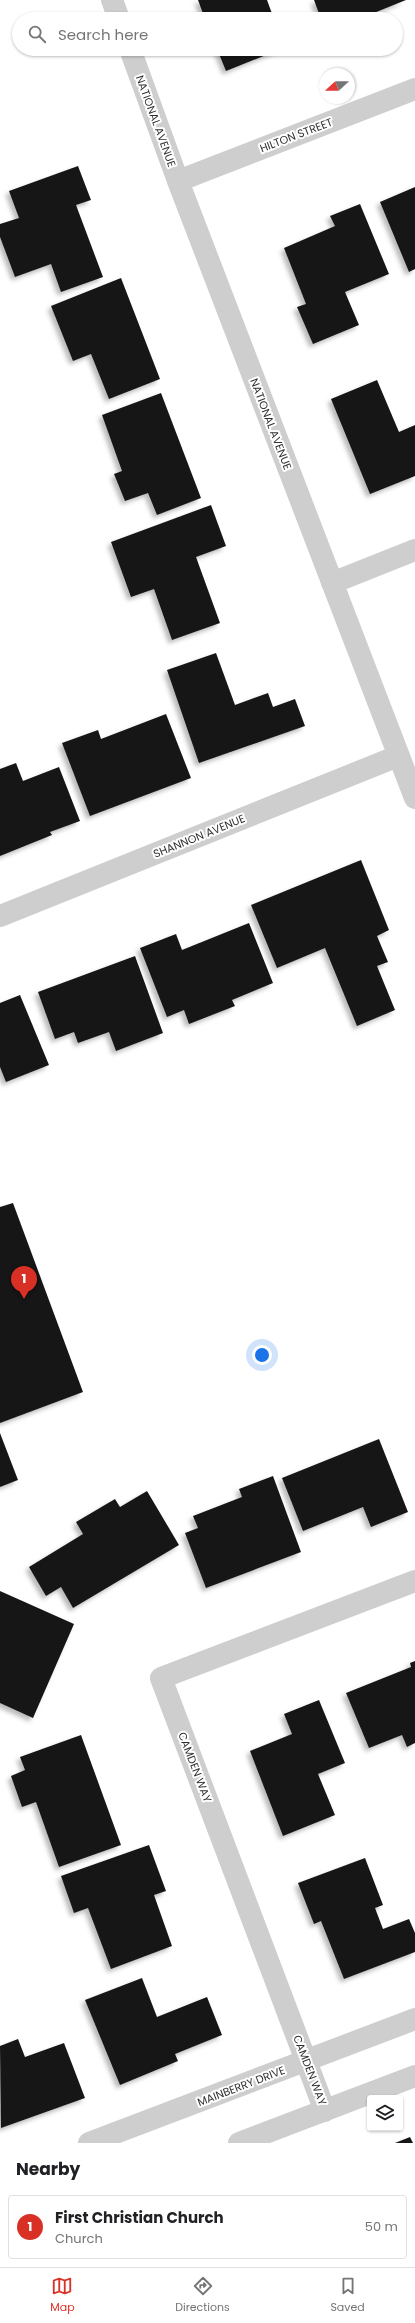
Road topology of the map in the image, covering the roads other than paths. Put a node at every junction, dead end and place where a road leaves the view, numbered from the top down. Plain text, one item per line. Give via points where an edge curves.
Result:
1 (112, 0) edge
2 (116, 12) edge
3 (133, 56) edge
4 (415, 89) edge
5 (178, 181) junction
6 (415, 550) edge
7 (332, 583) junction
8 (398, 756) junction
9 (415, 798) edge
10 (0, 916) edge
11 (415, 1581) edge
12 (415, 2018) edge
13 (306, 2061) junction
14 (415, 2076) edge
15 (325, 2110) junction
16 (89, 2143) edge
17 (239, 2143) edge

1 - 2 street
3 - 5 street, NATIONAL AVENUE
4 - 5 street, HILTON STREET
5 - 7 street, NATIONAL AVENUE
6 - 7 street
7 - 8 street, NATIONAL AVENUE
8 - 9 street, NATIONAL AVENUE
8 - 10 street, SHANNON AVENUE
11 - 13 street, CAMDEN WAY via 161,1678
12 - 13 street, MAINBERRY DRIVE
13 - 15 street, CAMDEN WAY
13 - 16 street, MAINBERRY DRIVE
14 - 15 street
15 - 17 street

